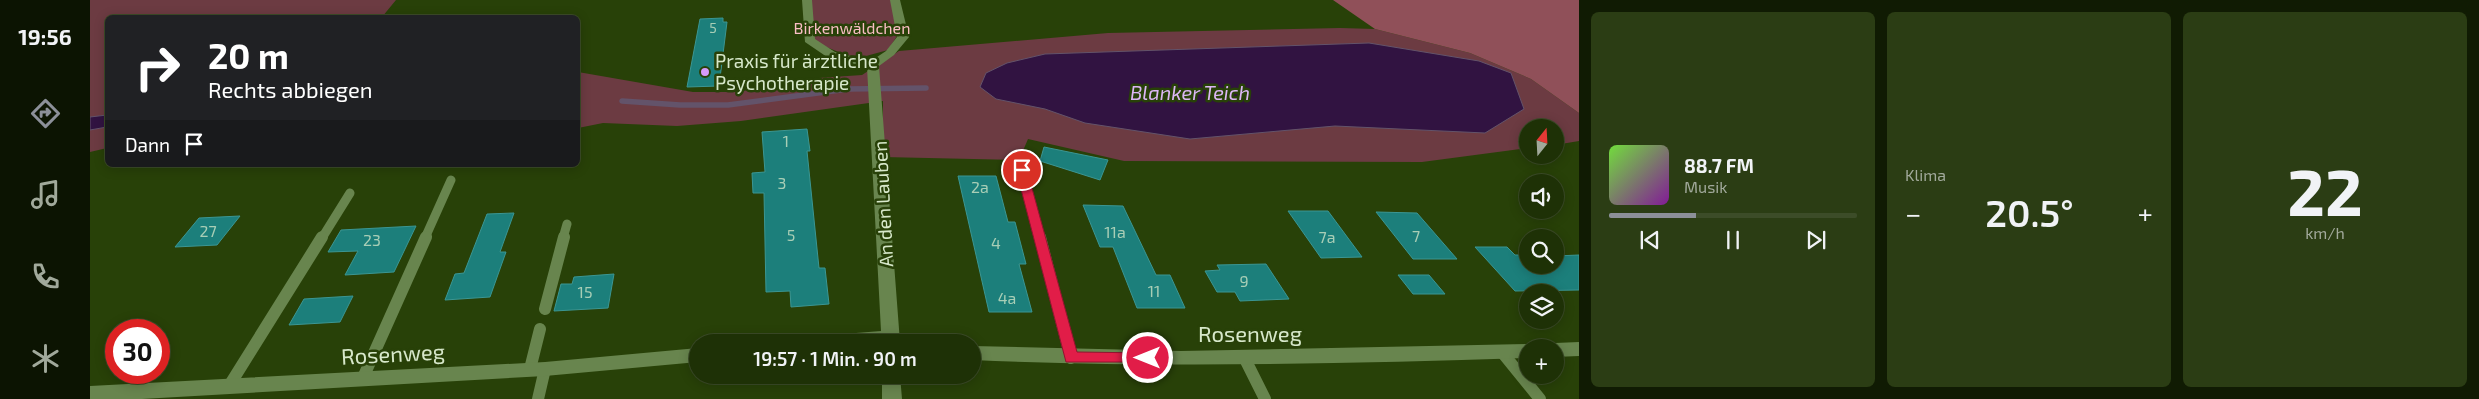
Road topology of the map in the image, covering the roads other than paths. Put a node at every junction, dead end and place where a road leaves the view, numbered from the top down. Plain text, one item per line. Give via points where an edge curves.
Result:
1 (807, 0) edge
2 (895, 0) edge
3 (873, 70) junction
4 (1022, 170) dead end
5 (451, 180) dead end
6 (350, 193) dead end
7 (567, 224) dead end
8 (545, 309) dead end
9 (540, 329) dead end
10 (890, 334) edge
11 (1579, 348) edge
12 (1564, 349) edge
13 (1519, 351) edge
14 (1501, 352) junction
15 (981, 353) edge
16 (689, 356) edge
17 (1071, 358) junction
18 (1245, 358) junction
19 (538, 369) junction
20 (362, 380) junction
21 (891, 384) edge
22 (229, 386) junction
23 (90, 394) edge
24 (538, 399) edge
25 (892, 399) edge
26 (1266, 399) edge
27 (1540, 399) edge

1 - 3 street via 809,40 831,55
2 - 3 street via 903,37
3 - 10 street, An den Lauben
4 - 17 lane
5 - 20 lane
6 - 22 lane
7 - 8 lane
9 - 19 lane
11 - 12 street
13 - 14 street, Rosenweg
14 - 18 street, Rosenweg
14 - 27 lane
15 - 17 street, Rosenweg
16 - 19 street, Rosenweg
17 - 18 street, Rosenweg
18 - 26 lane
19 - 20 street, Rosenweg
19 - 24 lane
20 - 22 street, Rosenweg
21 - 25 street
22 - 23 street, Rosenweg

